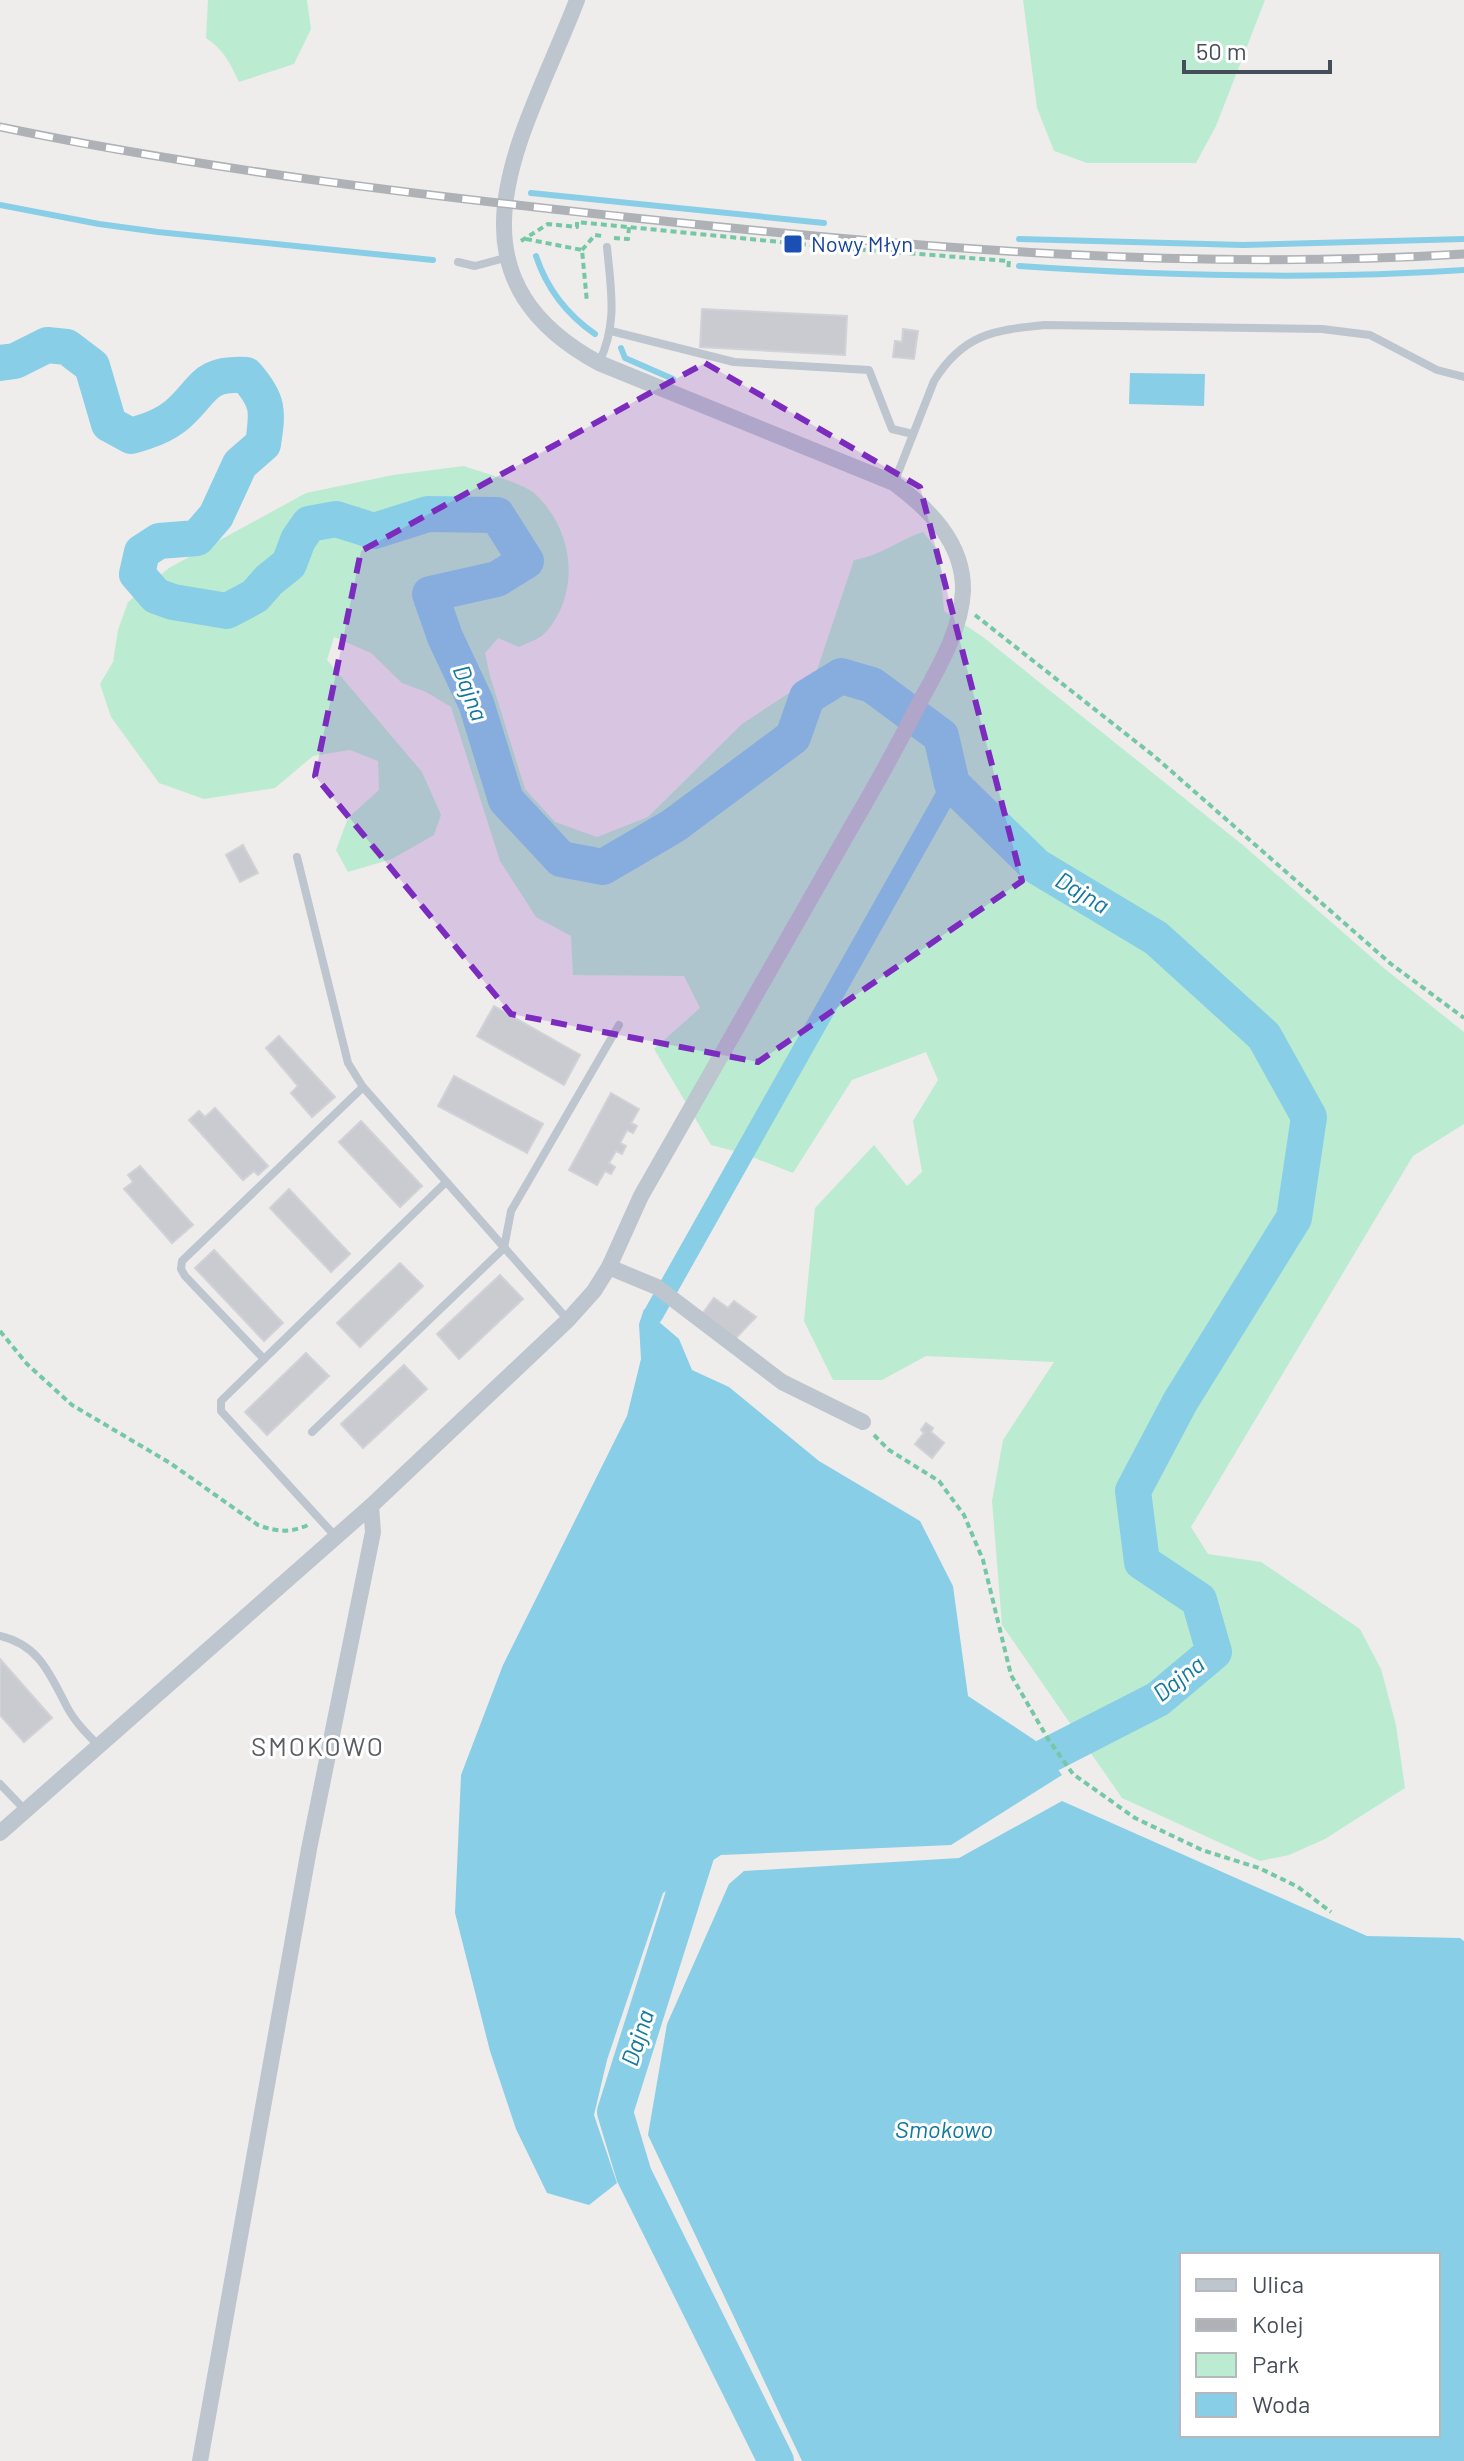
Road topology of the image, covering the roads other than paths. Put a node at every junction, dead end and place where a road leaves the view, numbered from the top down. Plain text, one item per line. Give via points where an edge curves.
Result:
1 (577, 0) edge
2 (607, 247) dead end
3 (515, 254) junction
4 (458, 262) dead end
5 (611, 331) junction
6 (599, 363) junction
7 (1464, 377) edge
8 (913, 434) junction
9 (894, 483) junction
10 (297, 857) dead end
11 (619, 1025) dead end
12 (363, 1087) junction
13 (446, 1182) junction
14 (504, 1248) junction
15 (609, 1267) junction
16 (568, 1320) junction
17 (264, 1359) junction
18 (863, 1422) road end
19 (312, 1432) dead end
20 (371, 1506) junction
21 (336, 1537) junction
22 (0, 1636) edge
23 (99, 1746) junction
24 (0, 1784) edge
25 (25, 1811) junction
26 (0, 1833) edge
27 (200, 2461) edge

1 - 3 street via 509,173 503,214
2 - 5 lane
3 - 4 lane via 475,266
3 - 6 street via 520,287 541,319
5 - 6 lane
5 - 8 lane via 734,362 869,370 892,429
6 - 9 street
7 - 8 lane via 1437,370 1370,335 1322,329 1025,327 984,335 956,351 934,381
8 - 9 lane
9 - 15 street via 922,504 956,552 961,568 959,621 893,755 641,1196
10 - 12 lane via 348,1063
11 - 14 lane via 511,1211
12 - 13 lane
12 - 17 lane via 182,1261 185,1276
13 - 14 lane
13 - 17 lane
14 - 16 lane
14 - 19 lane
15 - 16 street
15 - 18 street via 657,1287 782,1382
16 - 20 street
17 - 21 lane via 221,1401 221,1411
20 - 21 street
20 - 27 street via 373,1532 309,1849
21 - 23 street
22 - 23 lane via 36,1653 82,1729
23 - 25 street
24 - 25 lane
25 - 26 street

